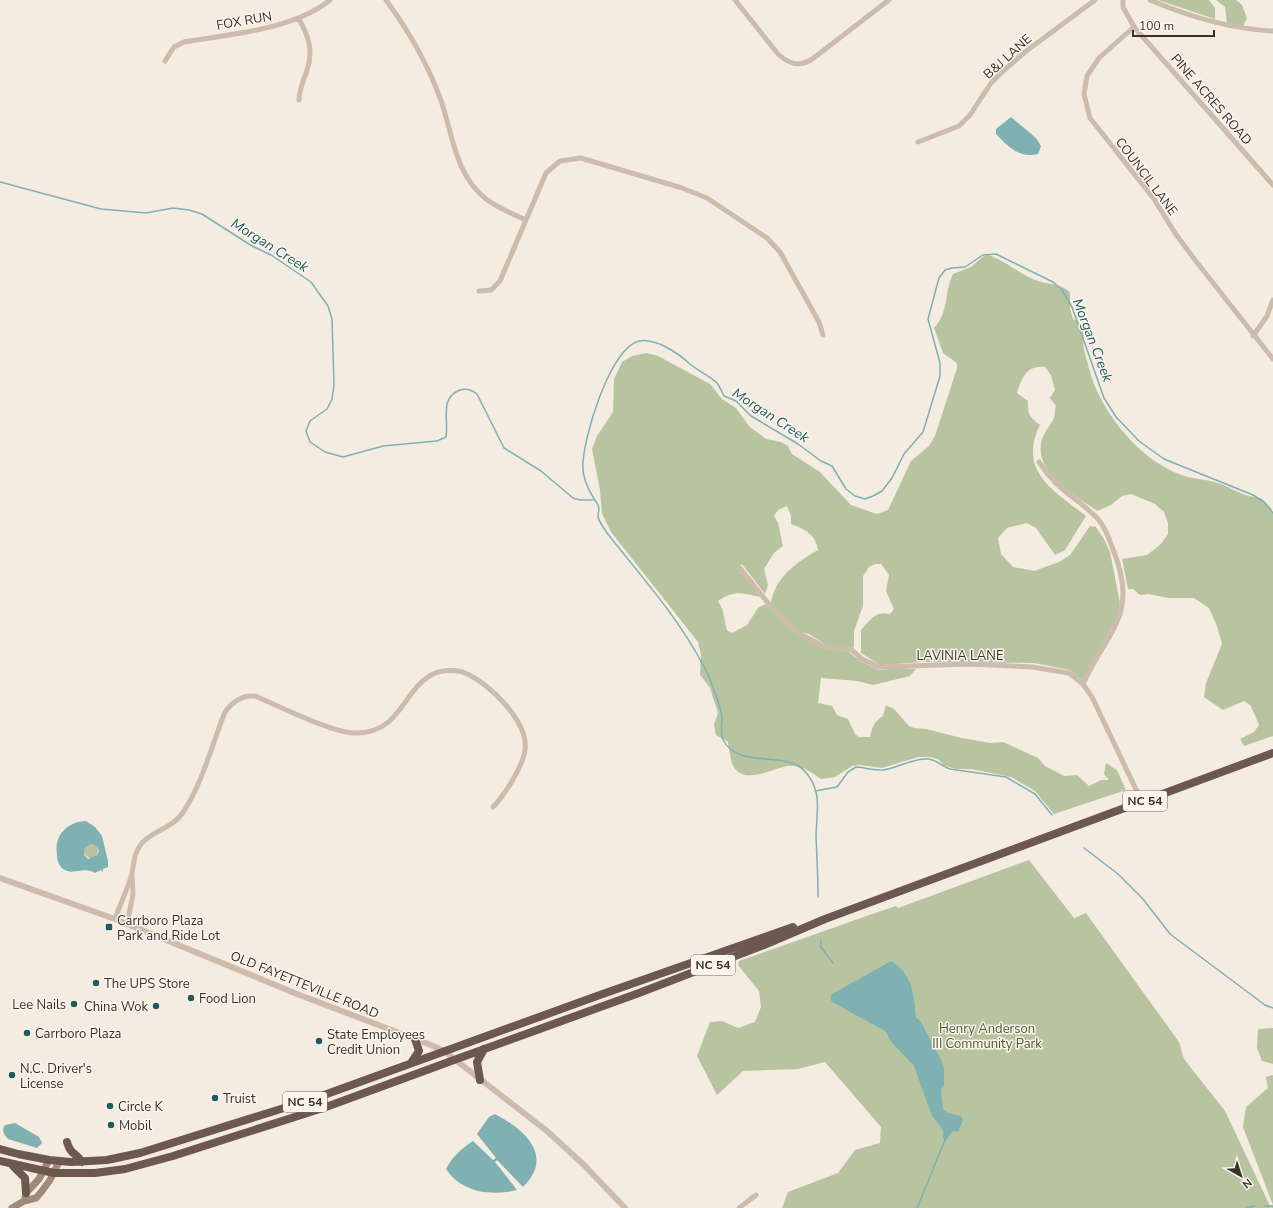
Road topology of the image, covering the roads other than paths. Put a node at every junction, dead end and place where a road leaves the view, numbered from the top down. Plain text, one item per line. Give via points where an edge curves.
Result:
1 (330, 0) edge
2 (386, 0) edge
3 (736, 0) edge
4 (889, 0) edge
5 (1095, 0) edge
6 (1123, 0) edge
7 (1150, 0) edge
8 (299, 19) junction
9 (1134, 26) junction
10 (1273, 31) edge
11 (165, 61) dead end
12 (299, 100) dead end
13 (918, 142) dead end
14 (1273, 185) edge
15 (526, 220) junction
16 (479, 291) dead end
17 (1273, 300) edge
18 (823, 335) dead end
19 (1253, 336) junction
20 (1273, 359) edge
21 (1039, 462) dead end
22 (740, 568) dead end
23 (1083, 684) junction
24 (1273, 753) edge
25 (1142, 802) junction
26 (493, 807) dead end
27 (132, 873) junction
28 (0, 878) edge
29 (115, 919) junction
30 (824, 919) junction
31 (127, 924) junction
32 (415, 1039) junction
33 (485, 1049) junction
34 (444, 1051) junction
35 (454, 1060) junction
36 (410, 1064) junction
37 (480, 1080) junction
38 (67, 1142) dead end
39 (0, 1149) edge
40 (49, 1160) junction
41 (0, 1161) edge
42 (59, 1162) junction
43 (82, 1162) junction
44 (13, 1165) junction
45 (44, 1171) junction
46 (54, 1173) junction
47 (756, 1195) dead end
48 (25, 1197) junction
49 (12, 1208) edge
50 (625, 1208) edge
51 (738, 1208) edge

1 - 8 street, FOX RUN
2 - 15 street via 409,33 428,69 442,102 456,156 464,174 486,199
3 - 4 street via 778,54 786,62 796,64 812,60
5 - 13 street, B&J LANE via 1002,72 959,126
6 - 9 street via 1123,7
7 - 10 street via 1189,16 1251,30
8 - 11 street, FOX RUN via 184,42 174,47
8 - 12 street via 309,38 311,52
9 - 14 street, PINE ACRES ROAD
9 - 19 street, COUNCIL LANE via 1099,58 1090,70 1084,85 1086,109 1105,139 1154,199 1179,239 1240,315
15 - 16 street via 500,280 491,290
15 - 18 street via 546,173 555,164 567,159 589,160 690,191 707,198 774,245 784,258 819,322
17 - 19 street via 1267,316
19 - 20 street, COUNCIL LANE
21 - 23 street via 1060,489 1099,520 1116,557 1122,580 1124,599 1121,614
22 - 23 street, LAVINIA LANE via 783,620 800,634 825,647 852,650 862,659 879,667 969,664 1032,667 1069,673
23 - 25 street, LAVINIA LANE via 1092,697
24 - 25 highway, NC 54
25 - 30 highway, NC 54
26 - 27 street via 501,800 525,754 525,734 514,714 490,690 465,672 446,670 434,673 423,680 390,721 380,728 364,733 343,732 255,696 246,696 233,702 225,712 193,796 183,814 174,823 148,837 140,845 135,854
27 - 29 street
27 - 31 street via 133,894
28 - 29 street, OLD FAYETTEVILLE ROAD
29 - 31 street, OLD FAYETTEVILLE ROAD
30 - 33 highway, NC 54 via 764,945
30 - 34 highway, NC 54 via 796,926
31 - 32 street, OLD FAYETTEVILLE ROAD
32 - 34 street, OLD FAYETTEVILLE ROAD
32 - 36 highway via 419,1050
33 - 35 highway, NC 54
33 - 37 highway via 477,1062
34 - 35 street, OLD FAYETTEVILLE ROAD
34 - 36 highway, NC 54
35 - 37 street, OLD FAYETTEVILLE ROAD
35 - 46 highway, NC 54 via 326,1107 173,1156 110,1172
36 - 43 highway, NC 54 via 313,1099 154,1149 122,1158
37 - 50 street, OLD FAYETTEVILLE ROAD via 547,1131
38 - 43 highway via 72,1153 80,1157
39 - 40 highway, NC 54
40 - 42 highway, NC 54
40 - 45 main road
41 - 44 highway, NC 54
42 - 43 highway, NC 54
42 - 46 main road
44 - 45 highway, NC 54
44 - 48 highway via 25,1178
45 - 46 highway, NC 54
45 - 48 main road
46 - 48 main road via 36,1198
47 - 51 street
48 - 49 main road

